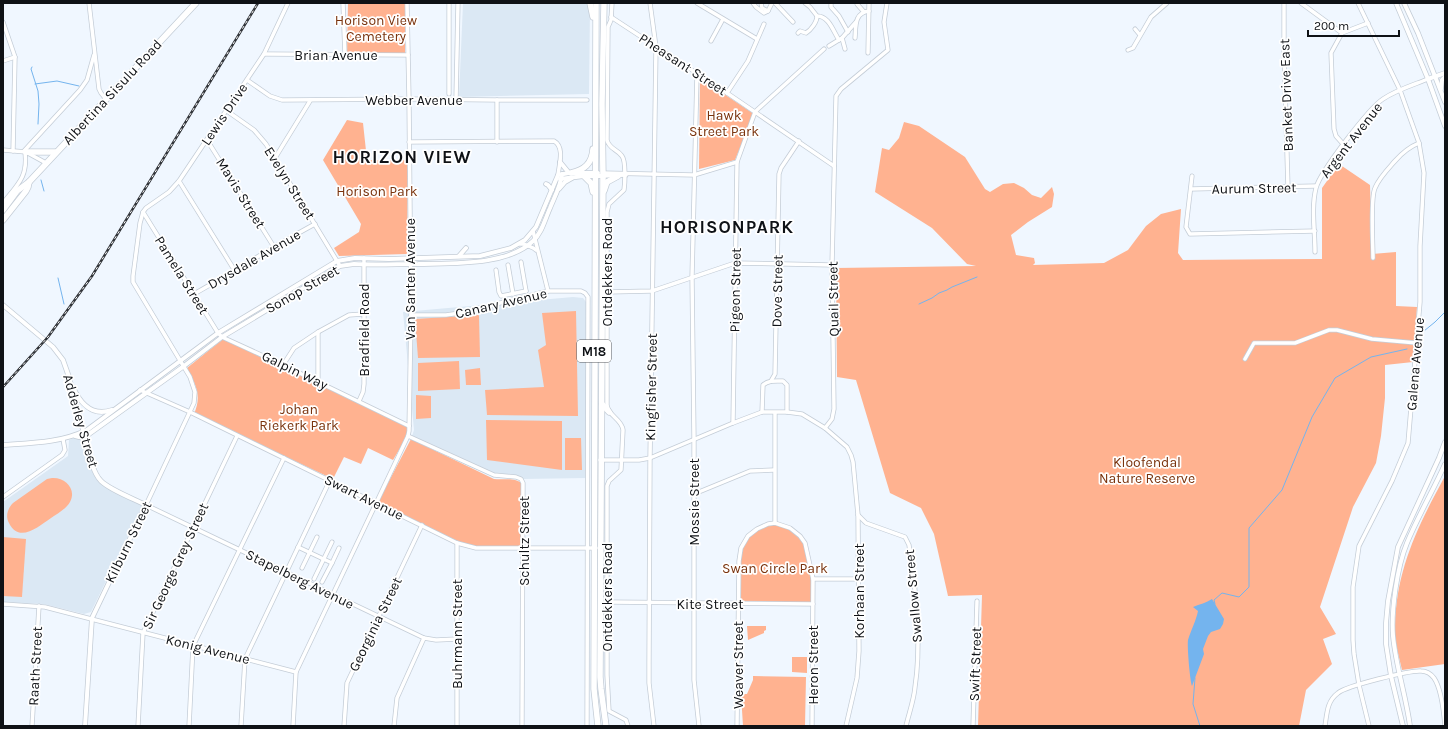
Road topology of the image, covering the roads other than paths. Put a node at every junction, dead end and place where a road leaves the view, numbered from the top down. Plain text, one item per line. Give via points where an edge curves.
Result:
1 (89, 3) edge
2 (196, 3) edge
3 (288, 3) edge
4 (343, 3) edge
5 (407, 3) edge
6 (449, 3) edge
7 (458, 3) edge
8 (590, 3) edge
9 (596, 3) edge
10 (604, 3) edge
11 (612, 3) edge
12 (650, 3) edge
13 (697, 3) edge
14 (753, 3) edge
15 (761, 3) edge
16 (774, 3) edge
17 (806, 3) edge
18 (831, 3) edge
19 (869, 3) edge
20 (887, 3) edge
21 (1167, 3) edge
22 (1284, 3) edge
23 (1301, 3) edge
24 (1358, 3) edge
25 (1396, 3) edge
26 (1404, 3) edge
27 (857, 4) edge
28 (768, 11) junction
29 (869, 11) junction
30 (864, 12) junction
31 (817, 16) junction
32 (611, 17) junction
33 (723, 19) junction
34 (3, 22) edge
35 (793, 22) dead end
36 (856, 22) junction
37 (1368, 23) junction
38 (764, 24) dead end
39 (1135, 29) dead end
40 (595, 30) junction
41 (848, 32) junction
42 (798, 33) dead end
43 (1342, 33) junction
44 (1140, 35) junction
45 (855, 38) dead end
46 (840, 39) junction
47 (757, 40) junction
48 (711, 41) dead end
49 (829, 46) dead end
50 (656, 47) junction
51 (824, 49) dead end
52 (845, 49) dead end
53 (1128, 50) dead end
54 (868, 53) dead end
55 (264, 54) junction
56 (345, 55) junction
57 (408, 55) junction
58 (94, 56) junction
59 (15, 57) junction
60 (3, 62) edge
61 (449, 69) junction
62 (456, 70) junction
63 (1445, 73) edge
64 (697, 74) junction
65 (1435, 76) junction
66 (1445, 77) edge
67 (1428, 79) junction
68 (247, 80) junction
69 (1400, 90) junction
70 (1440, 91) junction
71 (727, 93) junction
72 (449, 94) dead end
73 (106, 98) junction
74 (409, 99) junction
75 (456, 100) junction
76 (497, 100) junction
77 (587, 100) dead end
78 (310, 101) junction
79 (1445, 102) edge
80 (227, 111) junction
81 (755, 112) junction
82 (595, 114) junction
83 (1445, 126) edge
84 (207, 140) junction
85 (800, 141) junction
86 (409, 142) junction
87 (497, 142) junction
88 (1419, 143) junction
89 (1344, 145) junction
90 (3, 150) edge
91 (13, 151) junction
92 (25, 152) junction
93 (56, 152) junction
94 (835, 157) junction
95 (275, 158) junction
96 (826, 160) junction
97 (560, 162) junction
98 (737, 162) junction
99 (46, 163) junction
100 (834, 166) junction
101 (571, 174) junction
102 (654, 174) junction
103 (560, 175) junction
104 (596, 175) junction
105 (603, 175) junction
106 (622, 175) junction
107 (694, 175) junction
108 (584, 176) junction
109 (1192, 176) dead end
110 (179, 181) junction
111 (29, 182) junction
112 (546, 184) dead end
113 (1316, 186) junction
114 (1288, 188) junction
115 (552, 190) junction
116 (1191, 190) junction
117 (555, 196) junction
118 (3, 203) edge
119 (602, 204) junction
120 (595, 205) junction
121 (3, 210) edge
122 (143, 212) junction
123 (3, 220) edge
124 (315, 224) junction
125 (533, 230) junction
126 (1315, 231) junction
127 (535, 240) junction
128 (520, 244) junction
129 (527, 246) junction
130 (274, 247) junction
131 (537, 250) junction
132 (1315, 252) dead end
133 (459, 257) junction
134 (466, 257) junction
135 (473, 257) junction
136 (364, 258) junction
137 (410, 258) junction
138 (1373, 258) dead end
139 (337, 261) junction
140 (472, 262) junction
141 (521, 262) dead end
142 (464, 263) junction
143 (735, 263) junction
144 (365, 264) junction
145 (410, 264) junction
146 (778, 264) junction
147 (508, 265) dead end
148 (832, 265) junction
149 (340, 266) junction
150 (496, 270) dead end
151 (235, 271) junction
152 (692, 277) junction
153 (526, 291) junction
154 (548, 291) junction
155 (652, 291) junction
156 (608, 292) junction
157 (194, 294) junction
158 (513, 294) junction
159 (527, 296) junction
160 (588, 297) joint
161 (3, 306) edge
162 (363, 314) junction
163 (411, 315) junction
164 (318, 332) junction
165 (218, 333) junction
166 (222, 337) junction
167 (1417, 343) junction
168 (1245, 359) dead end
169 (63, 360) junction
170 (181, 361) junction
171 (283, 364) junction
172 (184, 366) junction
173 (775, 374) junction
174 (318, 381) junction
175 (771, 381) junction
176 (779, 381) junction
177 (140, 390) junction
178 (148, 393) junction
179 (359, 401) junction
180 (602, 404) junction
181 (120, 406) junction
182 (190, 412) junction
183 (609, 412) junction
184 (762, 412) junction
185 (775, 412) junction
186 (787, 412) junction
187 (733, 423) junction
188 (410, 426) junction
189 (825, 428) junction
190 (84, 434) junction
191 (237, 436) junction
192 (408, 436) junction
193 (64, 439) junction
194 (694, 440) junction
195 (1445, 442) edge
196 (3, 445) edge
197 (284, 458) junction
198 (650, 458) junction
199 (595, 460) junction
200 (602, 460) junction
201 (622, 460) junction
202 (1445, 464) edge
203 (774, 470) junction
204 (330, 480) junction
205 (694, 494) junction
206 (3, 497) edge
207 (377, 502) junction
208 (146, 505) junction
209 (858, 515) junction
210 (775, 522) junction
211 (866, 523) junction
212 (422, 525) junction
213 (193, 528) junction
214 (859, 528) junction
215 (317, 537) dead end
216 (332, 542) dead end
217 (457, 542) junction
218 (298, 547) junction
219 (339, 548) dead end
220 (594, 548) junction
221 (601, 548) junction
222 (524, 549) junction
223 (587, 549) junction
224 (240, 550) junction
225 (309, 552) junction
226 (324, 559) junction
227 (332, 563) junction
228 (302, 568) dead end
229 (286, 572) junction
230 (314, 578) dead end
231 (858, 579) junction
232 (813, 580) junction
233 (322, 582) dead end
234 (332, 594) junction
235 (977, 601) dead end
236 (607, 602) junction
237 (649, 603) junction
238 (693, 603) junction
239 (3, 604) edge
240 (738, 604) junction
241 (813, 604) junction
242 (39, 606) junction
243 (378, 617) junction
244 (92, 618) junction
245 (143, 632) junction
246 (424, 638) junction
247 (457, 639) junction
248 (193, 646) junction
249 (245, 659) junction
250 (296, 672) junction
251 (1399, 674) junction
252 (1391, 676) junction
253 (1359, 685) junction
254 (32, 726) edge
255 (84, 726) edge
256 (138, 726) edge
257 (189, 726) edge
258 (240, 726) edge
259 (293, 726) edge
260 (344, 726) edge
261 (394, 726) edge
262 (457, 726) edge
263 (522, 726) edge
264 (587, 726) edge
265 (598, 726) edge
266 (606, 726) edge
267 (628, 726) edge
268 (654, 726) edge
269 (699, 726) edge
270 (738, 726) edge
271 (812, 726) edge
272 (846, 726) edge
273 (906, 726) edge
274 (973, 726) edge
275 (1325, 726) edge
276 (1369, 726) edge
277 (1403, 726) edge
278 (1410, 726) edge
279 (1445, 726) edge

1 - 58 street
2 - 73 main road, Albertina Sisulu Road
3 - 55 street, Lewis Drive
4 - 56 street
5 - 57 street, Van Santen Avenue
6 - 61 street
7 - 62 street
8 - 40 main road
9 - 40 main road, Ontdekkers Road / M18
10 - 105 main road, Ontdekkers Road / M18
11 - 32 street, Ontdekkers Road
12 - 50 street, Kingfisher Street
13 - 33 street
14 - 28 street via 762,13
15 - 28 street via 762,8
16 - 28 street
16 - 35 street
17 - 31 street
18 - 41 street via 831,7
19 - 29 street
20 - 94 street, Quail Street via 884,22 888,50 837,94 838,138
21 - 44 street via 1144,25
22 - 114 street, Banket Drive East
23 - 43 street
24 - 37 street, Galena Avenue
25 - 67 street
26 - 65 street
27 - 30 street
29 - 30 street
29 - 54 street
30 - 36 street
31 - 42 street via 817,20 807,33
31 - 46 street via 826,19
32 - 50 street, Pheasant Street
32 - 106 street, Ontdekkers Road via 608,27 608,140 610,146 623,157 625,162
33 - 47 street
33 - 48 street
34 - 59 street
36 - 41 street
36 - 45 street
37 - 43 street
37 - 69 street, Galena Avenue
38 - 47 street
39 - 44 street
40 - 82 main road, Ontdekkers Road / M18
41 - 46 street
43 - 89 street via 1330,58 1334,129 1336,136
44 - 53 street via 1133,48
46 - 49 street
46 - 52 street
47 - 71 street via 748,61
50 - 64 street, Pheasant Street
50 - 102 street, Kingfisher Street
51 - 81 street
55 - 56 street, Brian Avenue
55 - 68 street, Lewis Drive
56 - 57 street, Brian Avenue
57 - 74 street, Van Santen Avenue
58 - 73 street via 100,93
58 - 92 street via 87,80 80,90
59 - 60 street
59 - 91 street
61 - 62 street
61 - 72 street
62 - 75 street
63 - 65 street
64 - 71 street, Pheasant Street
64 - 107 street, Mossie Street
65 - 67 street
65 - 70 street
66 - 70 street
67 - 69 street, Argent Avenue
67 - 83 street
68 - 78 street, Webber Avenue via 278,100
68 - 80 street, Lewis Drive
69 - 88 street, Galena Avenue
69 - 89 street, Argent Avenue via 1378,103
70 - 79 street
71 - 81 street, Pheasant Street
73 - 93 main road, Albertina Sisulu Road
74 - 75 street, Webber Avenue
74 - 78 street, Webber Avenue
74 - 86 street, Van Santen Avenue
75 - 76 street, Webber Avenue
76 - 77 street, Webber Avenue
76 - 87 street
78 - 95 street
80 - 84 street, Lewis Drive
80 - 95 street, Evelyn Street via 257,133
81 - 85 street, Pheasant Street
81 - 98 street, Pigeon Street
82 - 101 main road via 590,161 583,169
82 - 104 main road, Ontdekkers Road / M18
84 - 110 street, Lewis Drive
84 - 130 street, Mavis Street
85 - 96 street, Pheasant Street
85 - 146 street, Dove Street via 779,174
86 - 87 street
86 - 137 street, Van Santen Avenue
87 - 97 street via 554,141 559,146
88 - 138 street via 1410,146 1375,187
88 - 167 street, Galena Avenue via 1424,182
89 - 113 street, Argent Avenue
90 - 91 street
91 - 92 street
92 - 93 main road
92 - 99 street
92 - 118 street via 24,175
93 - 99 main road, Albertina Sisulu Road
94 - 96 street
94 - 100 street, Quail Street
95 - 124 street, Evelyn Street
96 - 100 street, Pheasant Street
97 - 101 street
97 - 103 street
98 - 107 street
98 - 143 street, Pigeon Street
99 - 111 main road, Albertina Sisulu Road
100 - 148 street, Quail Street
101 - 103 street
101 - 103 street
101 - 104 street
101 - 108 street
101 - 117 street
102 - 106 street
102 - 107 street
102 - 155 street, Kingfisher Street
103 - 115 street, Sonop Street
103 - 117 street, Sonop Street
104 - 105 street
104 - 108 street
104 - 120 main road, Ontdekkers Road / M18
105 - 106 street
105 - 106 street
105 - 119 main road, Ontdekkers Road / M18
106 - 119 main road via 605,186
106 - 156 street, Ontdekkers Road via 624,190 608,209
107 - 152 street, Mossie Street
108 - 120 main road via 592,185
109 - 116 street
110 - 122 street, Lewis Drive
110 - 151 street
111 - 121 main road, Albertina Sisulu Road
111 - 123 main road, Albertina Sisulu Road via 26,192
112 - 115 street
113 - 114 street, Aurum Street
113 - 126 street, Argent Avenue
114 - 116 street, Aurum Street
115 - 125 street, Sonop Street
116 - 126 street via 1186,227 1188,233 1194,235
117 - 127 street, Sonop Street
119 - 180 main road, Ontdekkers Road / M18
120 - 199 main road, Ontdekkers Road / M18
122 - 157 street, Pamela Street
122 - 170 street, Kilburn Street via 133,282
124 - 130 street, Drysdale Avenue
124 - 139 street, Evelyn Street
125 - 127 street
125 - 128 street, Sonop Street
126 - 132 street, Argent Avenue
127 - 129 street, Sonop Street
127 - 131 street
128 - 129 street
128 - 135 street, Sonop Street via 500,252
129 - 131 street
129 - 140 street, Sonop Street via 502,256
130 - 151 street, Drysdale Avenue
131 - 154 street
133 - 134 street, Sonop Street
133 - 135 street via 466,249
133 - 137 street, Sonop Street
134 - 135 street, Sonop Street
134 - 140 street
134 - 142 street
136 - 137 street, Sonop Street
136 - 139 street, Sonop Street
136 - 144 street, Bradfield Road
137 - 145 street, Van Santen Avenue
139 - 149 street, Evelyn Street
139 - 165 street, Sonop Street
140 - 142 street, Sonop Street
141 - 153 street
142 - 145 street, Sonop Street
143 - 146 street
143 - 152 street
143 - 187 street, Pigeon Street
144 - 145 street, Sonop Street
144 - 149 street, Sonop Street
144 - 162 street, Bradfield Road
145 - 163 street, Van Santen Avenue
146 - 148 street
146 - 173 street, Dove Street
147 - 158 street
148 - 189 street, Quail Street via 834,409 832,419
149 - 166 street, Sonop Street
150 - 158 street via 502,296
151 - 157 street, Drysdale Avenue
152 - 155 street
152 - 194 street, Mossie Street
153 - 158 street
153 - 159 street
154 - 159 street, Canary Avenue
154 - 160 street, Canary Avenue via 581,291
155 - 156 street
155 - 198 street, Kingfisher Street
156 - 183 street, Ontdekkers Road
157 - 165 street, Pamela Street
159 - 163 street, Canary Avenue via 460,313
160 - 223 street, Ontdekkers Road
161 - 169 street, Adderley Street via 56,350
162 - 164 street via 349,315
162 - 179 street, Bradfield Road via 364,384
163 - 188 street, Van Santen Avenue
164 - 171 street via 294,348
164 - 174 street
165 - 166 street, Pamela Street
165 - 170 street, Sonop Street
166 - 171 street, Galpin Way
166 - 172 street, Sonop Street
167 - 168 street via 1372,339 1349,332 1329,330 1295,343 1254,343
167 - 253 street, Galena Avenue via 1408,443 1392,481 1362,538 1357,556 1352,594 1353,640
169 - 181 street via 76,395 83,404 99,412
169 - 190 street, Adderley Street
170 - 172 street, Kilburn Street
170 - 177 street, Sonop Street
171 - 174 street, Galpin Way
172 - 178 street, Sonop Street
172 - 182 street, Kilburn Street via 195,392
173 - 175 street, Dove Street
173 - 176 street
174 - 179 street, Galpin Way
175 - 176 street
175 - 184 street, Dove Street via 763,386
176 - 186 street via 784,382 787,387
177 - 178 street, Swart Avenue
177 - 181 street, Sonop Street
178 - 182 street, Swart Avenue
178 - 190 street, Sonop Street via 89,434
179 - 188 street, Galpin Way
180 - 183 main road
180 - 200 main road, Ontdekkers Road / M18
181 - 190 street, Sonop Street
182 - 191 street, Swart Avenue
182 - 208 street, Kilburn Street
183 - 201 street, Ontdekkers Road via 622,427
184 - 185 street
184 - 187 street
185 - 186 street
185 - 203 street
186 - 189 street via 802,414
187 - 194 street
188 - 192 street, Van Santen Avenue
189 - 209 street, Korhaan Street via 844,444 851,455
190 - 193 street
190 - 208 street, Adderley Street via 94,470 100,480
191 - 197 street, Swart Avenue
191 - 213 street, Sir George Grey Street
192 - 207 street, Van Santen Avenue
192 - 222 street, Schultz Street via 494,475 520,479 524,486
193 - 196 street
193 - 206 street via 65,450 62,455
194 - 198 street
194 - 205 street, Mossie Street
195 - 252 street via 1398,547 1392,573 1386,624
197 - 204 street, Swart Avenue
197 - 224 street
198 - 201 street
198 - 237 street, Kingfisher Street
199 - 200 street
199 - 220 main road, Ontdekkers Road / M18
200 - 201 street
200 - 221 main road, Ontdekkers Road / M18
201 - 236 street, Ontdekkers Road via 620,472 607,486
202 - 251 street via 1407,542 1399,574 1393,634
203 - 205 street via 750,471
203 - 210 street
204 - 207 street, Swart Avenue
204 - 218 street
205 - 238 street, Mossie Street
207 - 212 street, Swart Avenue
207 - 234 street, Van Santen Avenue
208 - 213 street, Stapelberg Avenue
208 - 244 street, Kilburn Street
209 - 211 street
209 - 214 street, Korhaan Street
210 - 232 street via 794,530 804,540
210 - 240 street via 753,532 743,544 739,560
211 - 214 street
211 - 273 street, Swallow Street via 905,537 910,548 918,638 916,683
212 - 217 street, Swart Avenue
212 - 243 street, Georginia Street
213 - 224 street, Stapelberg Avenue
213 - 245 street, Sir George Grey Street
214 - 231 street, Korhaan Street
215 - 225 street
216 - 226 street
217 - 222 street, Swart Avenue via 476,548
217 - 247 street, Buhrmann Street
218 - 225 street
218 - 229 street
219 - 227 street
220 - 221 street, Swart Avenue
220 - 223 street, Swart Avenue
220 - 265 main road, Ontdekkers Road / M18 via 594,689
221 - 266 main road, Ontdekkers Road / M18 via 600,689
222 - 223 street, Swart Avenue
222 - 263 street, Schultz Street
223 - 264 street, Ontdekkers Road
224 - 229 street, Stapelberg Avenue
224 - 248 street
225 - 226 street
225 - 228 street
226 - 227 street
226 - 230 street
227 - 233 street
229 - 234 street, Stapelberg Avenue
229 - 249 street
231 - 232 street
231 - 272 street, Korhaan Street via 858,673
232 - 241 street
234 - 243 street, Stapelberg Avenue
234 - 250 street, Van Santen Avenue
235 - 274 street, Swift Street
236 - 237 street, Kite Street
236 - 267 street, Ontdekkers Road via 608,706 611,713 626,720
237 - 238 street, Kite Street
237 - 268 street, Kingfisher Street via 649,683
238 - 240 street, Kite Street
238 - 269 street, Mossie Street via 694,680
239 - 242 street, Konig Avenue
240 - 241 street, Kite Street
240 - 270 street, Weaver Street
241 - 271 street, Heron Street
242 - 244 street, Konig Avenue
242 - 254 street, Raath Street
243 - 246 street, Stapelberg Avenue
243 - 260 street, Georginia Street via 347,683
244 - 245 street, Konig Avenue
244 - 255 street, Kilburn Street
245 - 248 street, Konig Avenue
245 - 256 street, Sir George Grey Street
246 - 247 street, Stapelberg Avenue
246 - 261 street via 397,698
247 - 262 street, Buhrmann Street
248 - 249 street, Konig Avenue
248 - 257 street
249 - 250 street, Konig Avenue
249 - 258 street
250 - 259 street
251 - 252 street
251 - 278 street
251 - 279 street via 1422,671 1434,678
252 - 253 street
252 - 277 street
253 - 275 street via 1341,690 1332,699
253 - 276 street, Galena Avenue

